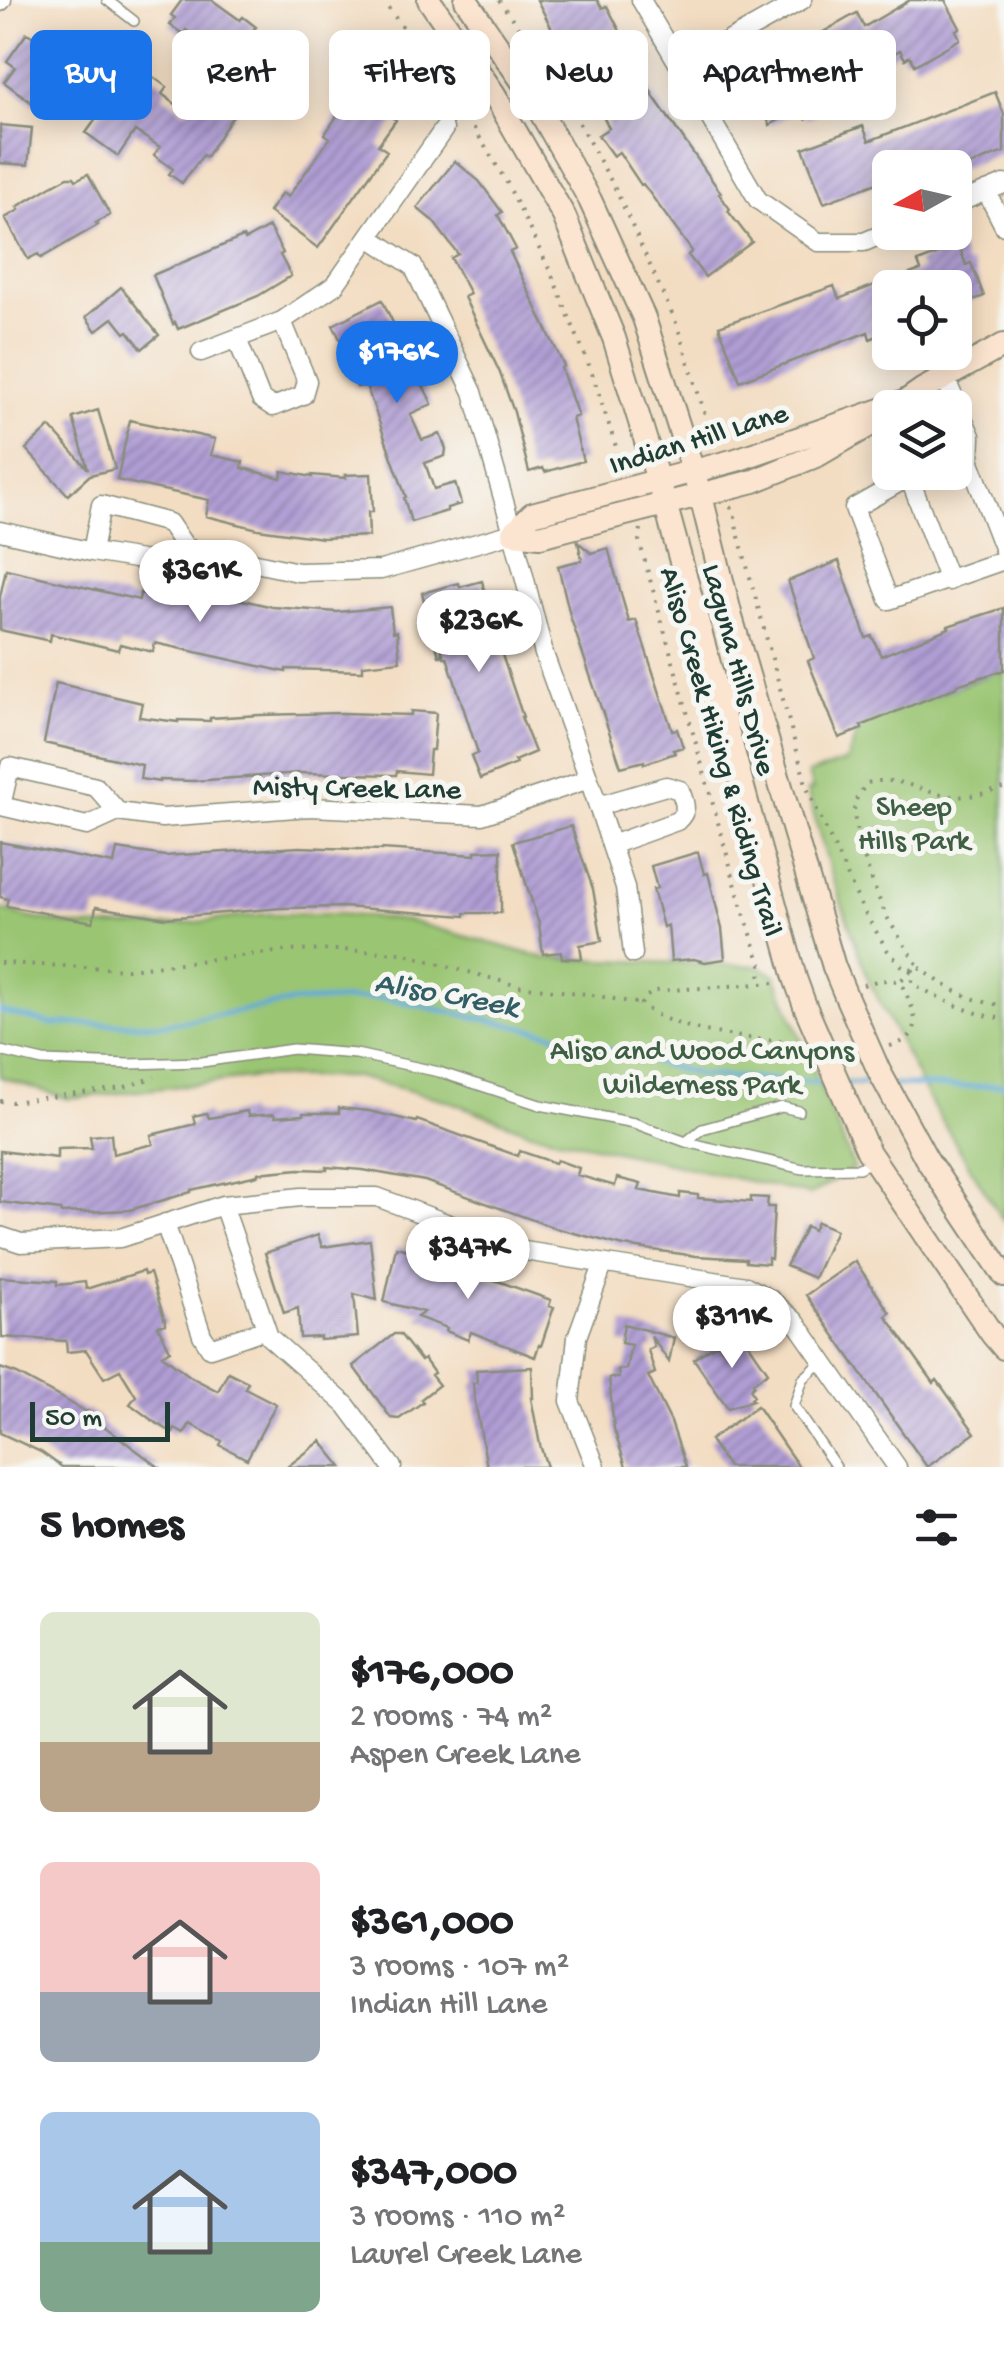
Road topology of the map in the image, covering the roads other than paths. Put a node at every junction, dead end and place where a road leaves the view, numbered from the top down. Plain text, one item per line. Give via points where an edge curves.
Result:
1 (107, 0) edge
2 (429, 0) edge
3 (466, 0) edge
4 (641, 0) edge
5 (802, 0) edge
6 (134, 21) dead end
7 (748, 30) edge
8 (668, 47) edge
9 (711, 120) edge
10 (444, 129) dead end
11 (1004, 184) edge
12 (986, 191) junction
13 (972, 197) edge
14 (1004, 226) edge
15 (368, 237) junction
16 (872, 239) edge
17 (282, 322) junction
18 (237, 338) junction
19 (1004, 345) edge
20 (201, 352) dead end
21 (945, 378) junction
22 (928, 390) edge
23 (950, 390) edge
24 (872, 416) edge
25 (872, 425) edge
26 (693, 471) junction
27 (972, 478) edge
28 (661, 492) junction
29 (701, 496) junction
30 (0, 531) edge
31 (513, 533) junction
32 (186, 548) junction
33 (1004, 550) edge
34 (92, 552) junction
35 (1004, 560) edge
36 (950, 581) junction
37 (589, 780) junction
38 (598, 806) junction
39 (118, 812) junction
40 (611, 845) junction
41 (633, 954) dead end
42 (0, 1051) edge
43 (799, 1111) dead end
44 (686, 1142) junction
45 (870, 1156) junction
46 (223, 1205) junction
47 (165, 1224) junction
48 (0, 1236) edge
49 (603, 1265) junction
50 (1004, 1275) edge
51 (266, 1330) junction
52 (1004, 1348) edge
53 (823, 1361) junction
54 (392, 1467) edge
55 (596, 1467) edge
56 (836, 1467) edge
57 (898, 1467) edge

1 - 6 lane
2 - 28 main road, Laguna Hills Drive via 494,94 564,216 614,338
3 - 26 main road, Laguna Hills Drive via 527,88 590,200 644,318
4 - 8 street
5 - 7 street
9 - 16 street via 758,200 818,242
10 - 15 street
11 - 12 street
12 - 13 street
12 - 14 street
15 - 17 street via 335,285
15 - 31 street via 413,266 473,392
17 - 18 street
17 - 18 street via 306,381 303,394 273,407 261,399
18 - 20 street
19 - 21 main road, Indian Hill Lane
21 - 22 main road, Indian Hill Lane
21 - 23 street
24 - 26 main road, Indian Hill Lane
25 - 29 main road, Indian Hill Lane via 795,466
26 - 28 main road, Indian Hill Lane
26 - 29 main road, Laguna Hills Drive
27 - 33 street
28 - 29 main road, Indian Hill Lane
28 - 31 main road, Indian Hill Lane via 540,536
28 - 45 main road, Laguna Hills Drive, bridge via 795,978
29 - 50 main road, Laguna Hills Drive, bridge via 834,966 854,991 879,1072 926,1158
30 - 34 street, Indian Hill Lane
31 - 32 street, Indian Hill Lane via 381,570 298,572
31 - 37 street via 544,654
32 - 34 street, Indian Hill Lane via 160,563
32 - 34 street, Indian Hill Lane via 169,523 101,506
35 - 36 street
36 - 36 street via 909,477 854,508 889,600
37 - 38 street
37 - 39 street, Misty Creek Lane via 482,815 310,807 162,818
38 - 40 street
38 - 40 street via 666,786 680,790 686,808 677,821
39 - 39 street, Misty Creek Lane via 87,826 1,806 10,767 96,787
40 - 41 street via 625,887
42 - 44 lane via 42,1061 129,1064 292,1049 356,1054 540,1105 634,1122
43 - 44 lane via 782,1107 702,1129
44 - 45 lane via 804,1168 859,1168
45 - 52 main road, Laguna Hills Drive
46 - 47 street
46 - 49 street via 377,1197 518,1250
46 - 51 street
47 - 48 street via 120,1238 21,1243
47 - 51 street via 210,1348
49 - 53 street via 746,1286 795,1321
49 - 55 street via 577,1337 570,1401
51 - 54 street via 346,1405
53 - 56 lane via 803,1379 794,1406
53 - 57 street

